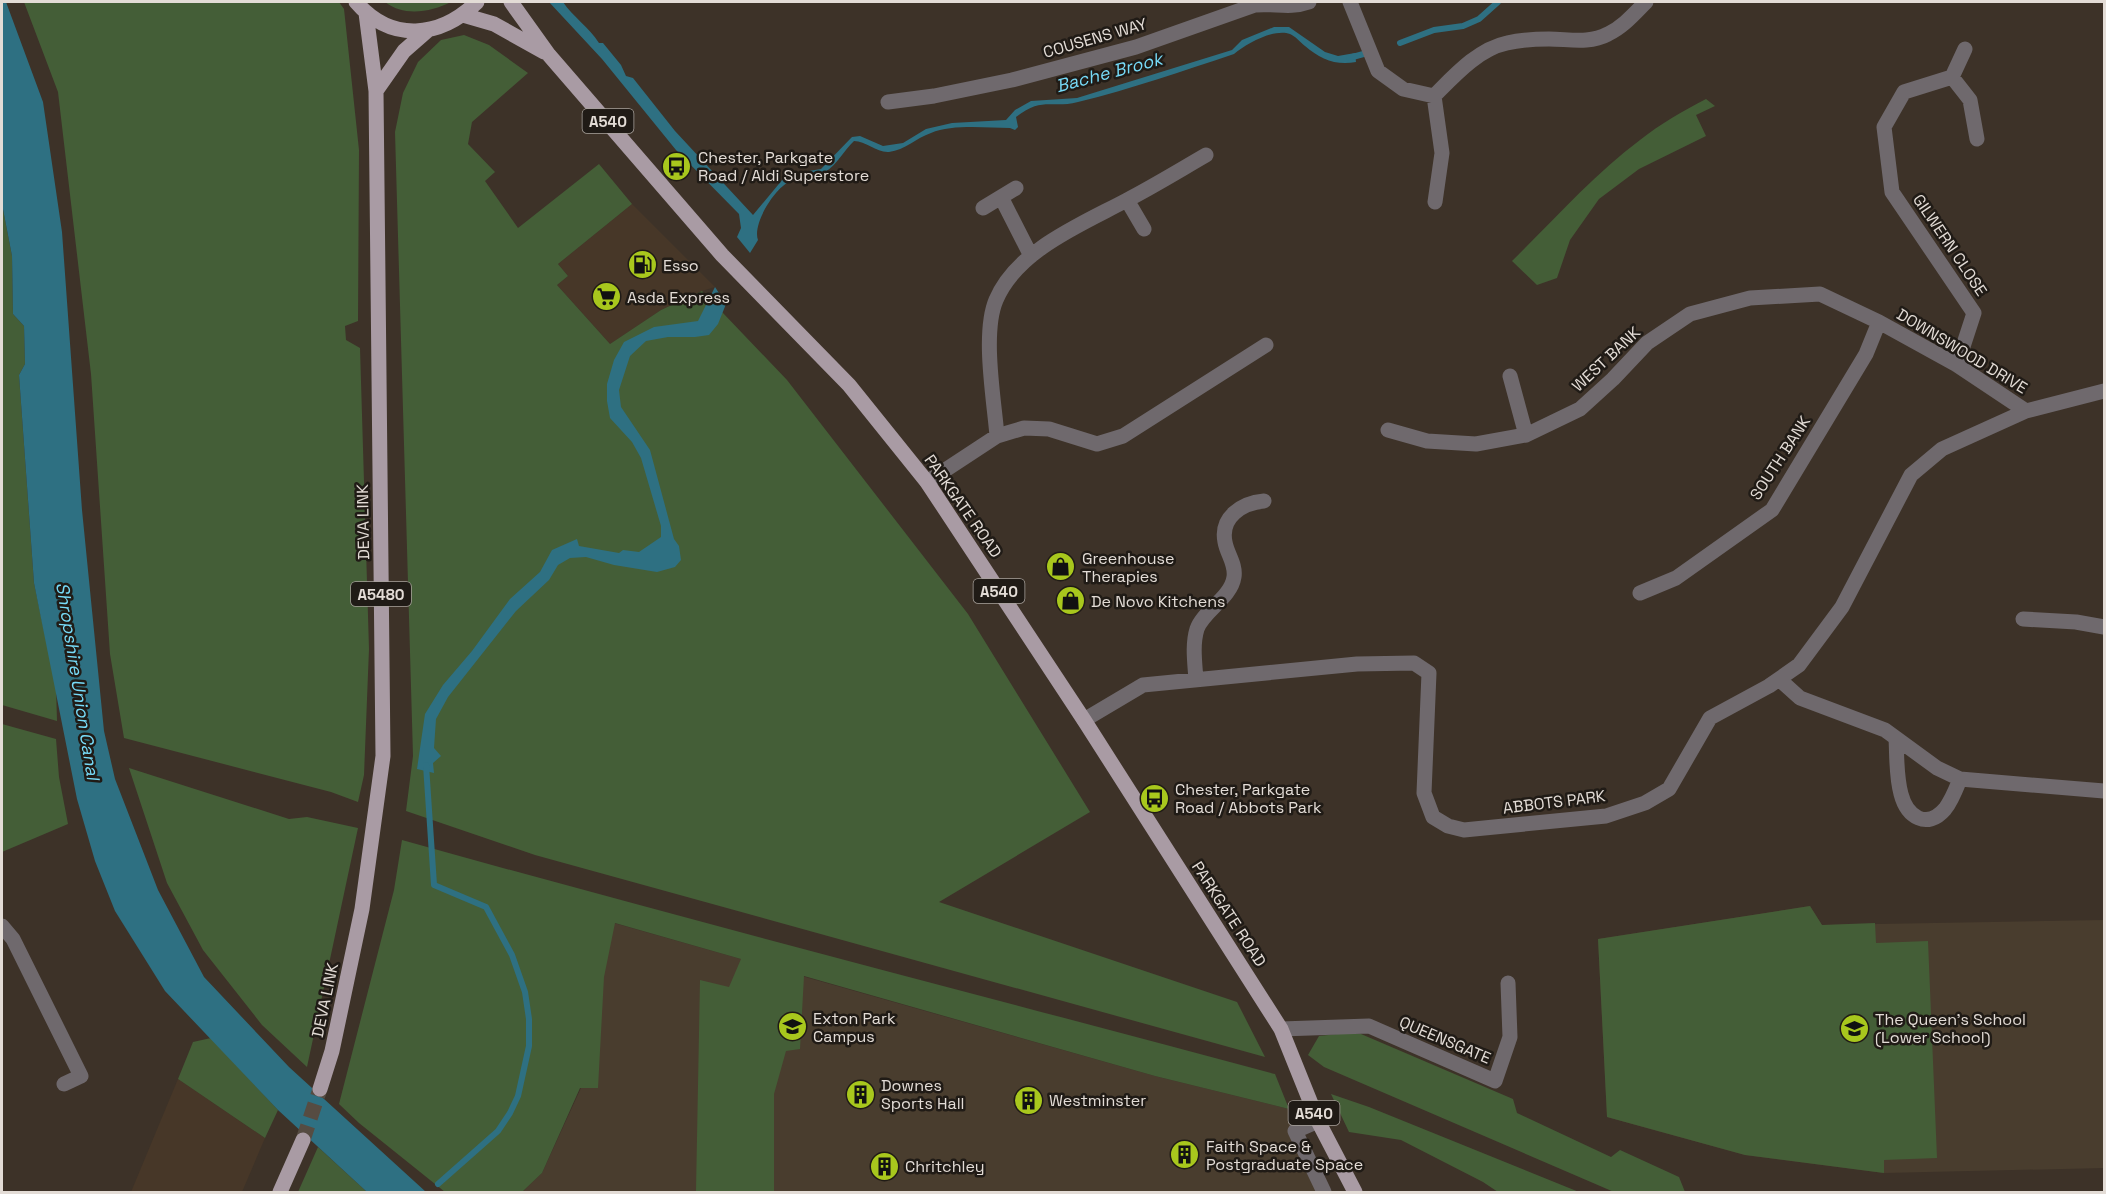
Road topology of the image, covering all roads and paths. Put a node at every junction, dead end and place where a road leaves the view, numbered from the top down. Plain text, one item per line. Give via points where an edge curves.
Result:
1 (477, 2) edge
2 (511, 2) edge
3 (1309, 2) edge
4 (1350, 2) edge
5 (1646, 2) edge
6 (361, 7) edge
7 (463, 15) junction
8 (428, 30) junction
9 (1965, 49) dead end
10 (549, 55) junction
11 (1952, 76) junction
12 (376, 91) junction
13 (1434, 96) junction
14 (888, 102) dead end
15 (1977, 139) dead end
16 (1206, 155) dead end
17 (1016, 188) dead end
18 (1001, 197) junction
19 (1127, 200) junction
20 (1435, 202) dead end
21 (983, 208) dead end
22 (1144, 229) dead end
23 (1031, 256) junction
24 (1879, 322) junction
25 (1266, 345) dead end
26 (1957, 365) junction
27 (1510, 376) dead end
28 (2104, 391) edge
29 (2026, 411) junction
30 (1388, 430) dead end
31 (1526, 435) junction
32 (997, 436) junction
33 (927, 482) junction
34 (1264, 501) dead end
35 (1640, 593) dead end
36 (2023, 619) dead end
37 (2104, 627) edge
38 (1196, 680) junction
39 (1779, 680) junction
40 (1084, 720) junction
41 (1896, 738) junction
42 (1960, 779) junction
43 (2104, 791) edge
44 (2, 926) edge
45 (1508, 983) dead end
46 (1281, 1029) junction
47 (64, 1084) dead end
48 (320, 1089) tunnel mouth
49 (1318, 1120) junction
50 (303, 1140) tunnel mouth
51 (280, 1192) edge
52 (1324, 1192) edge
53 (1355, 1192) edge

1 - 7 main road
2 - 10 main road, PARKGATE ROAD / A540
3 - 14 street, COUSENS WAY via 1285,7 1255,5 1136,47 1012,80
4 - 13 street via 1378,71 1403,89
5 - 13 street via 1627,22 1606,35 1578,42 1547,39 1506,43 1485,52
6 - 8 main road via 385,25
6 - 12 main road, DEVA LINK / A5480
7 - 8 main road
7 - 10 main road, PARKGATE ROAD / A540 via 494,24
8 - 12 main road via 404,51
9 - 11 street
10 - 33 main road, PARKGATE ROAD / A540 via 722,255 849,385
11 - 15 street via 1970,100
11 - 26 street, GILWERN CLOSE via 1904,92 1884,127 1892,192 1974,313
12 - 48 main road, DEVA LINK / A5480 via 383,756 362,909 332,1051
13 - 20 street via 1442,153
16 - 19 street
17 - 18 street
18 - 21 street
18 - 23 street
19 - 22 street
19 - 23 street via 1080,223
23 - 32 street via 1012,274 996,300 990,328
24 - 26 street, DOWNSWOOD DRIVE
24 - 31 street, WEST BANK via 1820,294 1750,298 1690,314 1647,343 1580,409
24 - 35 street, SOUTH BANK via 1866,354 1772,510 1676,578
25 - 32 street via 1110,442 1097,444 1049,429 1024,428
26 - 29 street, DOWNSWOOD DRIVE
27 - 31 street
28 - 29 street, ABBOTS PARK
29 - 39 street, ABBOTS PARK via 1942,449 1911,475 1842,607 1799,666
30 - 31 street, WEST BANK via 1427,441 1476,444
32 - 33 street
33 - 40 main road, PARKGATE ROAD / A540
34 - 38 street via 1236,510 1225,528 1234,578 1228,591 1197,627
36 - 37 street
38 - 39 street, ABBOTS PARK via 1357,664 1414,663 1429,673 1424,794 1433,817 1464,830 1606,816 1645,803 1669,789 1710,718
38 - 40 street, ABBOTS PARK via 1143,685
39 - 41 street via 1800,698 1885,730
40 - 46 main road, PARKGATE ROAD / A540
41 - 42 street via 1937,768
41 - 42 street via 1901,795 1908,811 1920,819 1934,818 1944,810
42 - 43 street
44 - 47 street via 81,1076
45 - 46 street, QUEENSGATE via 1510,1037 1495,1081 1369,1026
46 - 49 main road, PARKGATE ROAD / A540
49 - 52 street via 1295,1131
49 - 53 main road, PARKGATE ROAD / A540
50 - 51 main road

